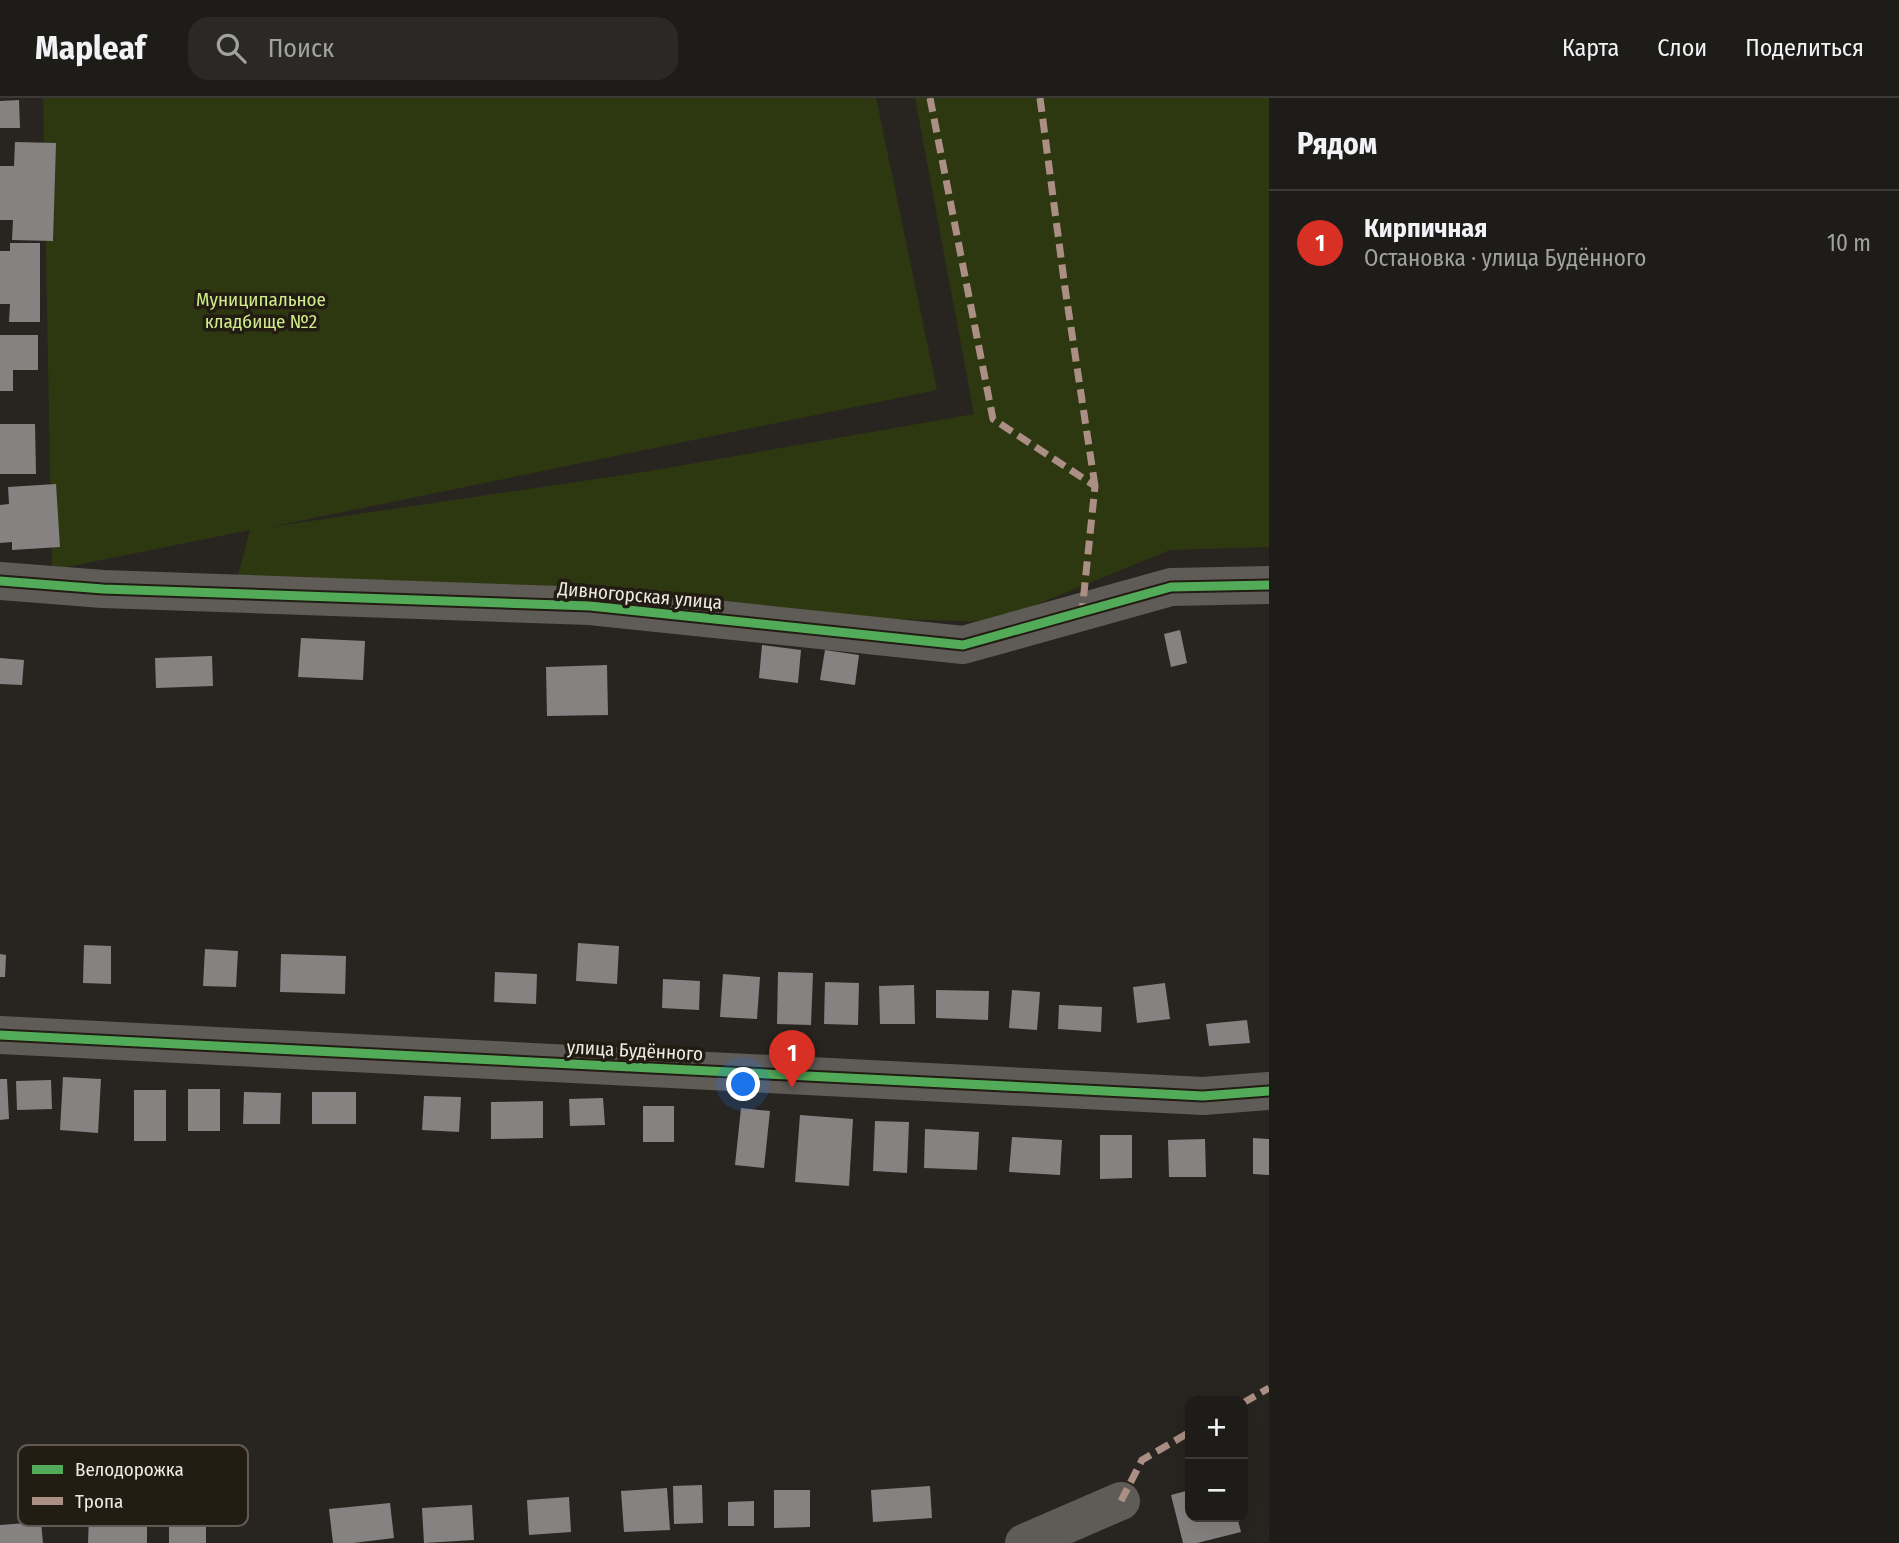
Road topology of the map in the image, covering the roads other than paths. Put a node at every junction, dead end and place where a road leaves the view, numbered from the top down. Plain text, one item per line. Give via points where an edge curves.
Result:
1 (0, 581) edge
2 (1269, 584) edge
3 (0, 1035) edge
4 (1269, 1091) edge
5 (1121, 1501) dead end
6 (1024, 1543) edge

1 - 2 street, Дивногорская улица via 103,589 590,606 963,645 1171,587
3 - 4 street, улица Будённого via 1203,1096
5 - 6 street

